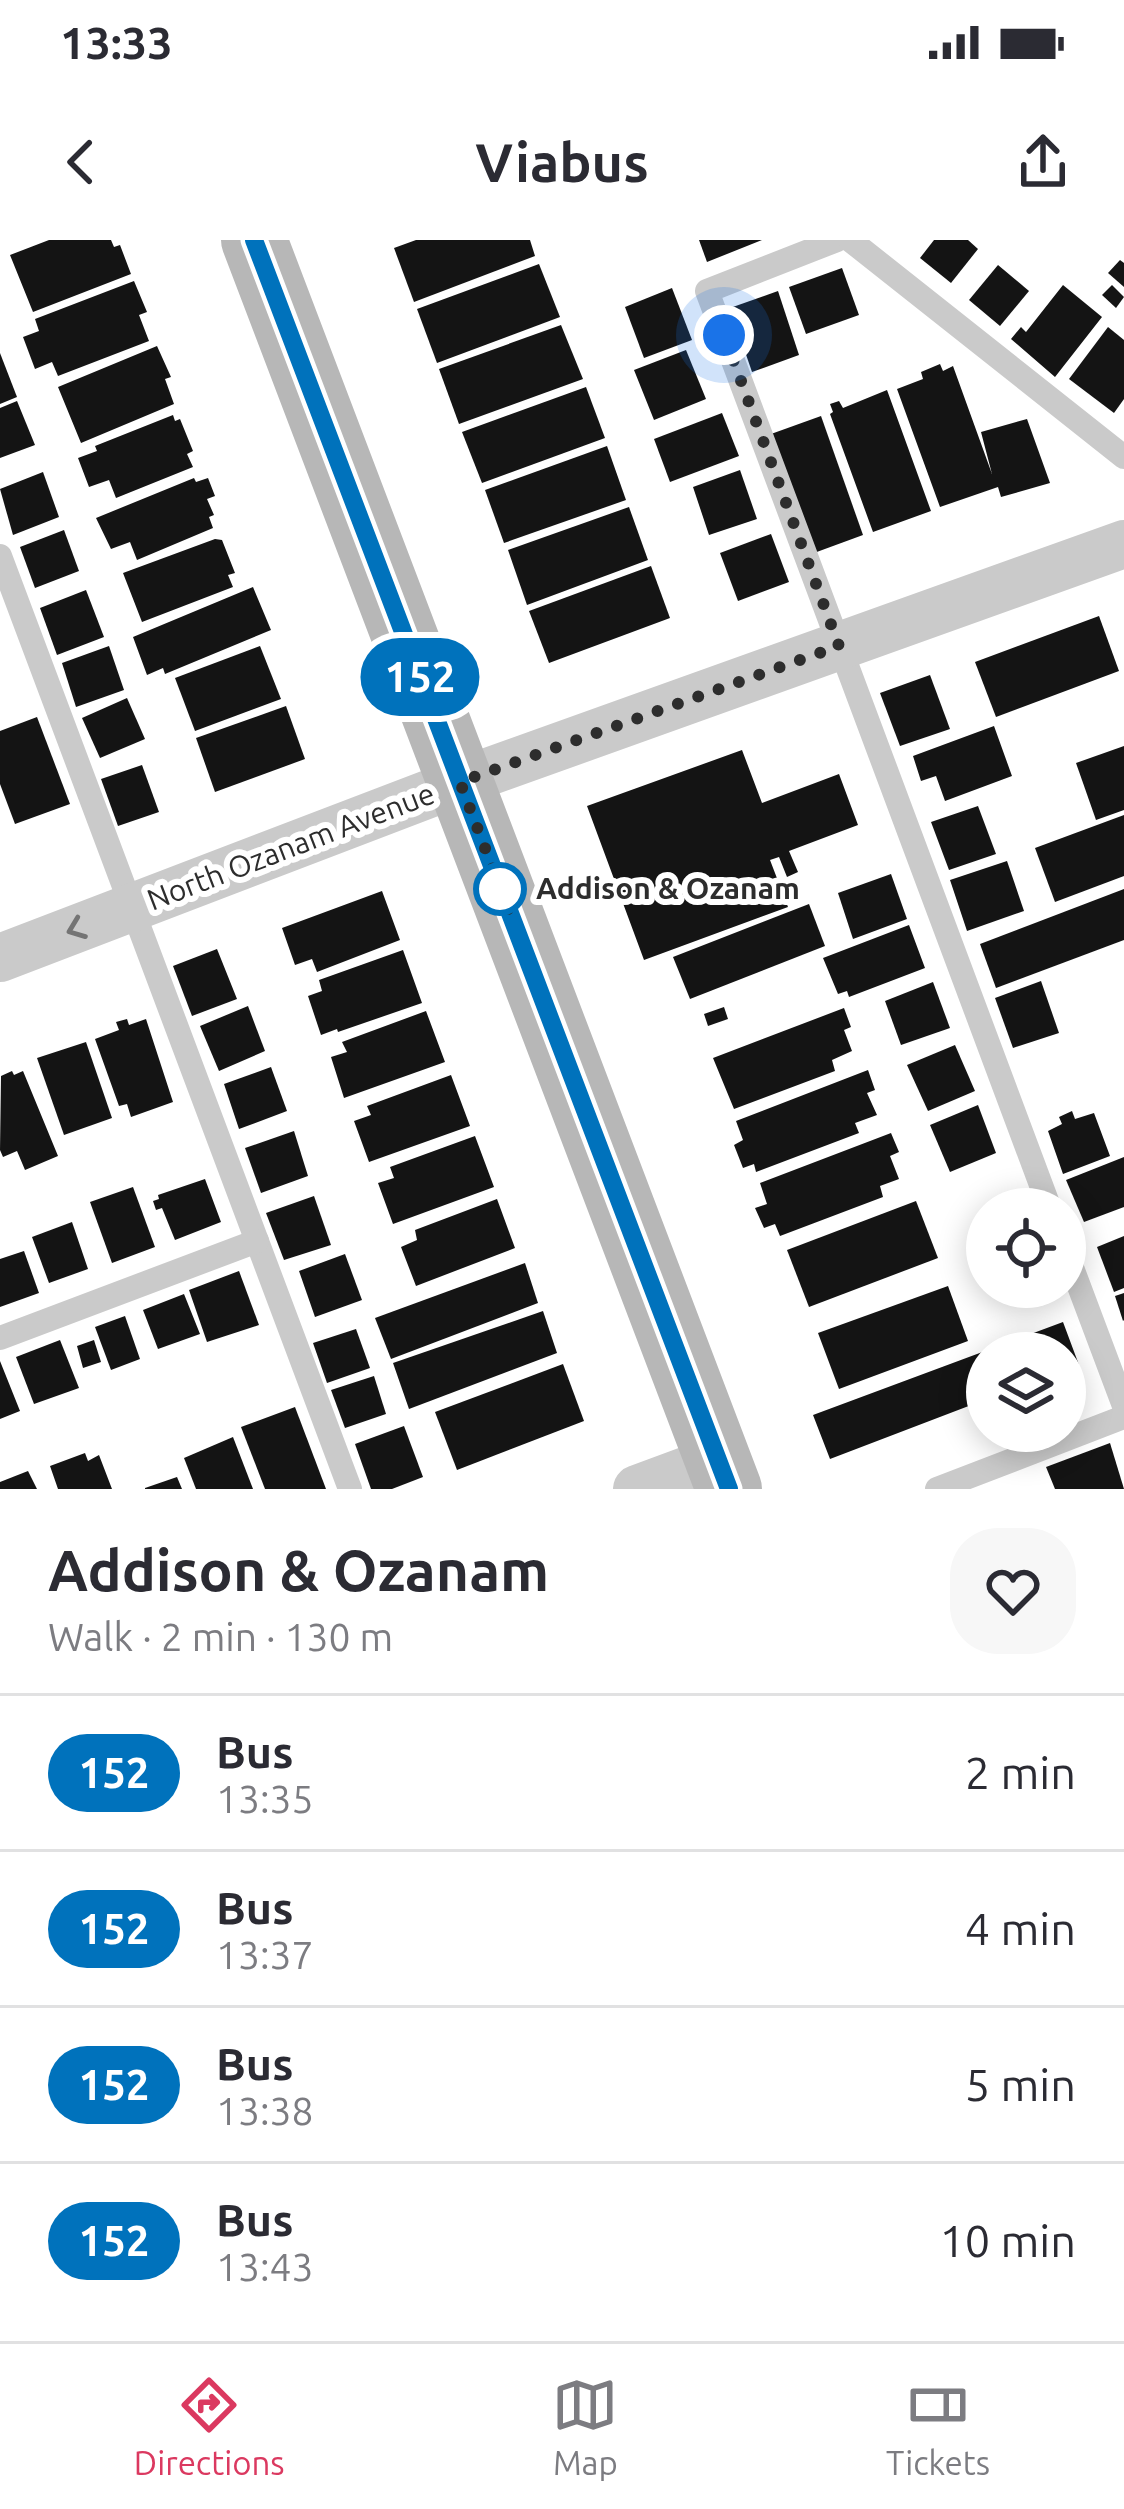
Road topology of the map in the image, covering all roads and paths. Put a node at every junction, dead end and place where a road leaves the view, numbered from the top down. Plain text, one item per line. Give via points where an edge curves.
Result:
1 (254, 240) edge
2 (837, 240) edge
3 (850, 240) edge
4 (1124, 457) edge
5 (1124, 544) edge
6 (2, 568) edge
7 (839, 646) junction
8 (460, 782) junction
9 (132, 908) junction
10 (0, 958) edge
11 (1042, 1188) edge
12 (257, 1241) junction
13 (1086, 1305) edge
14 (0, 1338) edge
15 (1124, 1406) edge
16 (1124, 1417) edge
17 (723, 1474) edge
18 (350, 1489) edge
19 (637, 1489) edge
20 (937, 1489) edge

1 - 8 street
2 - 7 lane via 707,291
3 - 4 lane
5 - 7 street, North Ozanam Avenue
6 - 9 lane
7 - 8 street, North Ozanam Avenue
7 - 11 lane
8 - 9 street, North Ozanam Avenue
8 - 17 street
9 -> 10 street, North Ozanam Avenue
9 - 12 lane
12 - 14 lane
12 - 18 lane
13 - 15 lane
16 - 20 lane
17 - 19 street

